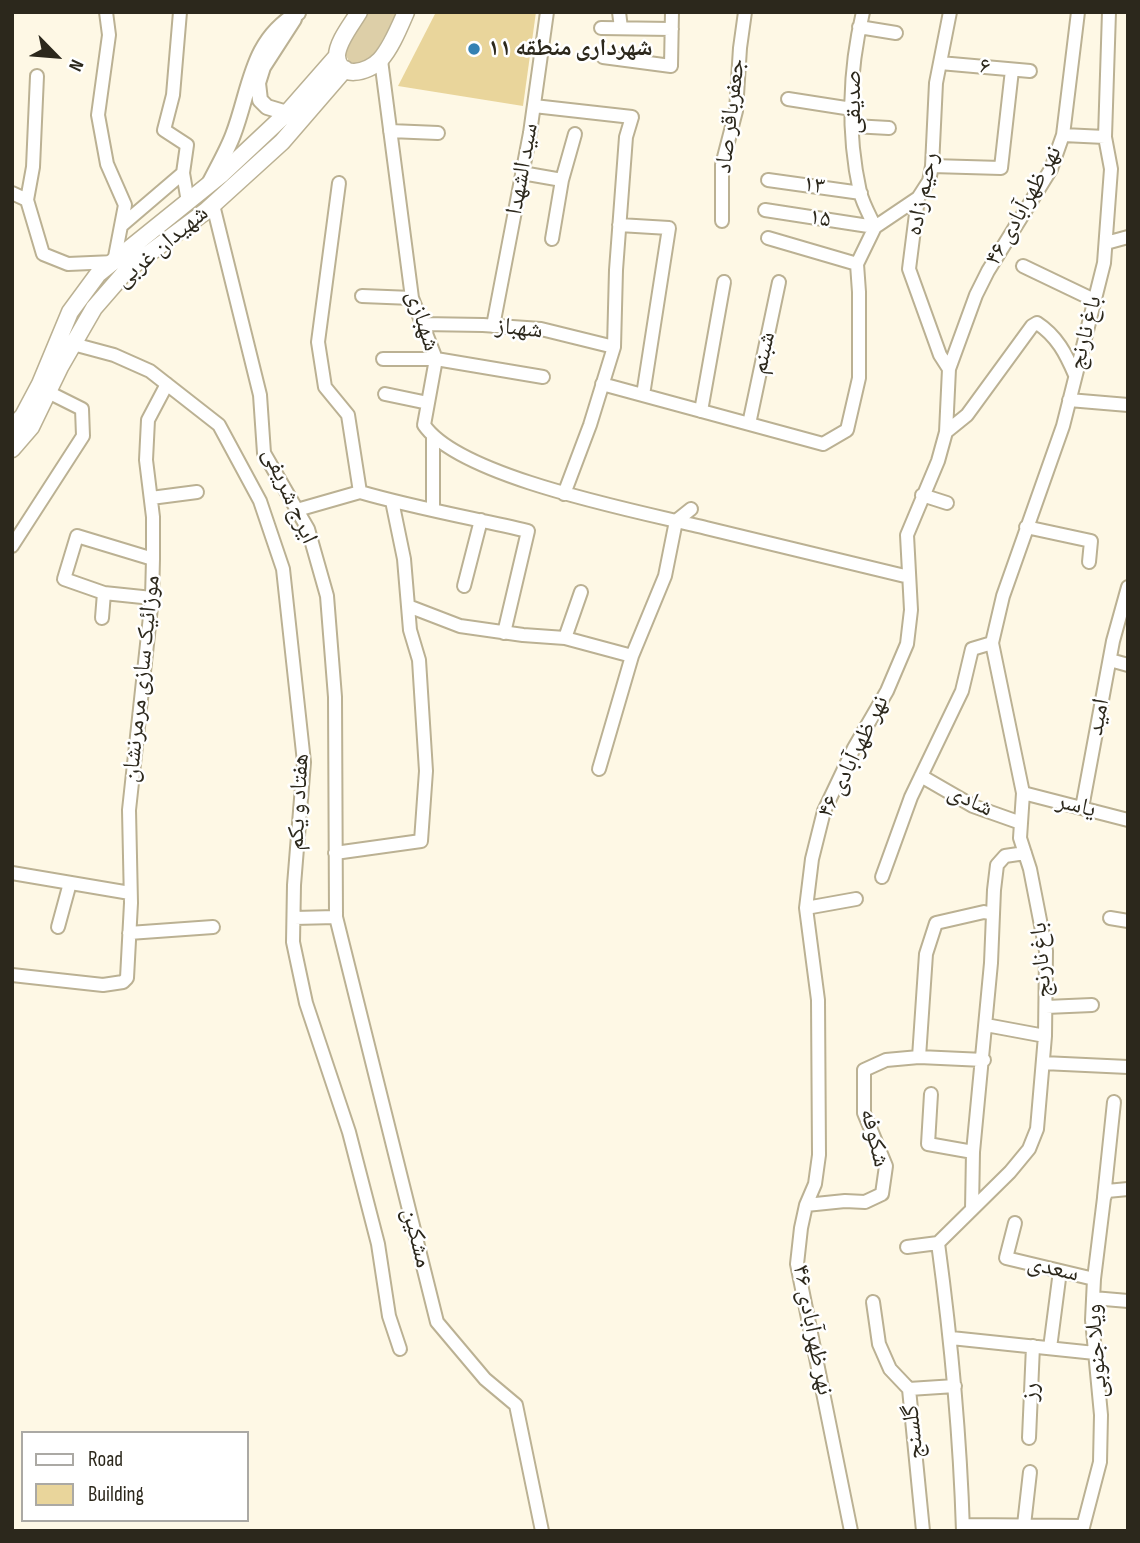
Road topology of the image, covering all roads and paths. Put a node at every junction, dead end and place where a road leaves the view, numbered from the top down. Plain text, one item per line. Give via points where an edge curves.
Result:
1 (106, 12) edge
2 (180, 12) edge
3 (359, 12) edge
4 (406, 12) edge
5 (547, 12) edge
6 (619, 12) edge
7 (672, 12) edge
8 (745, 12) edge
9 (863, 12) edge
10 (950, 12) edge
11 (1077, 12) edge
12 (1109, 12) edge
13 (298, 13) edge
14 (859, 27) junction
15 (601, 28) dead end
16 (621, 28) junction
17 (671, 29) junction
18 (896, 33) dead end
19 (603, 57) dead end
20 (381, 60) junction
21 (341, 62) junction
22 (940, 63) junction
23 (1012, 70) junction
24 (1030, 71) dead end
25 (37, 76) dead end
26 (788, 99) dead end
27 (534, 106) junction
28 (852, 109) junction
29 (287, 113) junction
30 (853, 126) junction
31 (889, 128) dead end
32 (390, 131) junction
33 (438, 133) dead end
34 (575, 134) dead end
35 (1063, 135) junction
36 (1105, 137) junction
37 (932, 166) junction
38 (183, 173) junction
39 (522, 173) junction
40 (562, 180) junction
41 (768, 180) dead end
42 (339, 183) dead end
43 (209, 185) junction
44 (12, 193) edge
45 (860, 193) junction
46 (918, 198) junction
47 (27, 200) junction
48 (188, 202) junction
49 (213, 205) junction
50 (765, 210) dead end
51 (722, 221) dead end
52 (619, 225) junction
53 (121, 226) junction
54 (874, 227) junction
55 (1128, 237) edge
56 (768, 238) dead end
57 (551, 239) dead end
58 (1106, 243) junction
59 (114, 262) junction
60 (857, 264) junction
61 (1023, 266) dead end
62 (724, 282) dead end
63 (779, 282) dead end
64 (362, 296) dead end
65 (412, 298) junction
66 (1094, 300) junction
67 (422, 324) junction
68 (493, 326) junction
69 (73, 344) junction
70 (614, 347) junction
71 (383, 359) dead end
72 (436, 359) junction
73 (949, 369) junction
74 (1075, 375) junction
75 (543, 377) dead end
76 (167, 384) junction
77 (602, 384) junction
78 (48, 392) junction
79 (386, 394) dead end
80 (643, 395) junction
81 (1069, 400) junction
82 (428, 403) junction
83 (1128, 405) edge
84 (701, 411) junction
85 (749, 424) junction
86 (12, 428) edge
87 (946, 432) junction
88 (432, 437) junction
89 (12, 449) edge
90 (197, 492) dead end
91 (360, 492) junction
92 (564, 494) junction
93 (922, 495) junction
94 (151, 498) junction
95 (392, 501) junction
96 (947, 503) dead end
97 (433, 509) junction
98 (691, 509) dead end
99 (297, 510) junction
100 (481, 520) junction
101 (676, 521) junction
102 (1026, 527) junction
103 (12, 547) edge
104 (153, 559) junction
105 (1089, 562) dead end
106 (909, 578) junction
107 (464, 586) dead end
108 (1128, 587) edge
109 (581, 592) dead end
110 (104, 593) junction
111 (152, 598) junction
112 (408, 607) junction
113 (1125, 608) edge
114 (102, 618) dead end
115 (504, 633) junction
116 (565, 638) junction
117 (992, 643) junction
118 (632, 656) junction
119 (1110, 660) junction
120 (1128, 666) edge
121 (599, 769) dead end
122 (921, 776) junction
123 (1023, 793) junction
124 (1082, 808) junction
125 (1128, 820) edge
126 (1021, 823) junction
127 (335, 853) junction
128 (1025, 853) junction
129 (12, 873) edge
130 (882, 877) dead end
131 (70, 883) junction
132 (131, 893) junction
133 (856, 899) dead end
134 (806, 908) junction
135 (993, 914) junction
136 (336, 917) junction
137 (294, 918) junction
138 (1110, 918) dead end
139 (1128, 921) edge
140 (58, 927) dead end
141 (213, 927) dead end
142 (129, 933) junction
143 (12, 975) edge
144 (1092, 1005) dead end
145 (1045, 1007) junction
146 (986, 1025) junction
147 (1045, 1036) junction
148 (919, 1057) junction
149 (984, 1059) junction
150 (1043, 1063) junction
151 (1128, 1067) edge
152 (931, 1094) dead end
153 (1114, 1102) dead end
154 (973, 1152) junction
155 (1128, 1189) edge
156 (1104, 1198) junction
157 (806, 1205) junction
158 (972, 1209) junction
159 (1015, 1223) dead end
160 (938, 1243) junction
161 (907, 1247) dead end
162 (1060, 1271) junction
163 (1094, 1279) junction
164 (1093, 1298) junction
165 (1128, 1301) edge
166 (873, 1302) dead end
167 (951, 1338) junction
168 (1033, 1346) junction
169 (1050, 1348) junction
170 (400, 1349) dead end
171 (1095, 1353) junction
172 (955, 1386) junction
173 (909, 1389) junction
174 (1029, 1438) dead end
175 (1030, 1472) dead end
176 (1024, 1525) junction
177 (963, 1528) edge
178 (1083, 1528) edge
179 (542, 1531) edge
180 (852, 1531) edge
181 (923, 1531) edge

1 - 53 street via 109,35 98,115 107,164 125,205
2 - 38 street via 173,95 164,130 187,145
3 - 21 main road via 341,44
4 - 20 main road
5 - 27 street, سید الشهدا
6 - 16 street
7 - 17 street
8 - 51 street, جعفرباقر صاد via 736,111 722,165
9 - 14 street, صدیقی
10 - 22 street, رحیم زاده
11 - 35 street, نهر ظهرآبادی ۴۶
12 - 36 street, باغ نارنج
13 - 29 street via 258,83 260,100
13 - 43 street via 281,23 259,53 233,135
14 - 18 street
14 - 28 street, صدیقی via 851,72
15 - 16 street
16 - 17 street
17 - 19 street via 671,66
20 - 21 main road via 365,72 350,72
20 - 32 street, شهبازی
21 - 29 main road, شهیدان غربی
21 - 49 main road, شهیدان غربی via 282,142
22 - 23 street, ۶
22 - 37 street, رحیم زاده
23 - 24 street, ۶
23 - 37 street via 1000,168
25 - 47 street
26 - 28 street
27 - 39 street, سید الشهدا
27 - 52 street via 632,117 626,137
28 - 30 street, صدیقی
29 - 43 main road, شهیدان غربی
30 - 31 street
30 - 45 street, صدیقی
32 - 33 street
32 - 65 street, شهبازی
34 - 40 street
35 - 36 street
35 - 73 street, نهر ظهرآبادی ۴۶ via 1051,169 976,295
36 - 58 street, باغ نارنج via 1111,169
37 - 46 street, رحیم زاده
38 - 48 street
38 - 53 street
39 - 40 street
39 - 68 street, سید الشهدا
40 - 57 street
41 - 45 street, ۱۳
42 - 91 street via 318,342 324,387 348,415
43 - 48 main road, شهیدان غربی
44 - 47 street
45 - 54 street, صدیقی
46 - 54 street
46 - 73 street, رحیم زاده via 909,270
47 - 59 street via 43,254 68,264
48 - 59 main road, شهیدان غربی
49 - 69 main road, شهیدان غربی via 127,270 94,308
49 - 99 street, ایرج شریفی via 260,395 264,453
50 - 54 street, ۱۵
52 - 70 street
52 - 80 street via 669,228
53 - 59 street
54 - 60 street
55 - 58 street
56 - 60 street
58 - 66 street, باغ نارنج
59 - 86 main road, شهیدان غربی via 98,274 70,312 40,384
60 - 85 street via 859,378 847,430 823,444
61 - 66 street
62 - 84 street
63 - 85 street, شبنم
64 - 65 street
65 - 67 street, شهبازی
66 - 74 street, باغ نارنج
67 - 68 street, شهباز
67 - 72 street, شهبازی
68 - 70 street, شهباز via 541,329
69 - 76 street, هفتاد و یکم via 114,355
69 - 78 main road, شهیدان غربی
70 - 77 street
71 - 72 street
72 - 75 street
72 - 82 street, شهبازی
73 - 87 street, نهر ظهرآبادی ۴۶
74 - 81 street, باغ نارنج
74 - 87 street via 1065,351 1051,332 1037,323 967,415
76 - 94 street, موزائیک سازی مرمرنشان via 148,420 146,460
76 - 137 street, هفتاد و یکم via 219,425 260,501 283,569 304,762
77 - 80 street
77 - 92 street
78 - 89 main road, شهیدان غربی via 31,427
78 - 103 street via 82,409 83,436
79 - 82 street
80 - 84 street
81 - 83 street
81 - 102 street, باغ نارنج
82 - 88 street, شهبازی via 424,425
84 - 85 street
87 - 93 street, نهر ظهرآبادی ۴۶
88 - 92 street via 481,465
88 - 97 street, شهبازی
90 - 94 street
91 - 95 street
91 - 99 street
92 - 101 street
93 - 96 street
93 - 106 street, نهر ظهرآبادی ۴۶ via 907,535
94 - 104 street, موزائیک سازی مرمرنشان
95 - 97 street
95 - 112 street
97 - 100 street
98 - 101 street
99 - 127 street, ایرج شریفی via 308,529 327,596 335,697
100 - 107 street
100 - 115 street via 528,531
101 - 106 street
101 - 118 street via 665,576
102 - 105 street via 1091,541
102 - 117 street, باغ نارنج
104 - 110 street via 77,536 64,579
104 - 111 street, موزائیک سازی مرمرنشان
106 - 134 street, نهر ظهرآبادی ۴۶ via 907,645 824,811
108 - 113 street, امید
109 - 116 street
110 - 111 street
110 - 114 street
111 - 132 street, موزائیک سازی مرمرنشان via 129,810
112 - 115 street via 460,626
112 - 127 street via 419,660 426,771 421,841
113 - 119 street, امید
115 - 116 street
116 - 118 street
117 - 122 street via 972,649 962,691
117 - 123 street, باغ نارنج
118 - 121 street
119 - 120 street
119 - 124 street, امید
122 - 126 street, شادی via 973,806
122 - 130 street
123 - 124 street, یاسر
123 - 126 street, باغ نارنج
124 - 125 street, یاسر
126 - 128 street, باغ نارنج
127 - 136 street, ایرج شریفی
128 - 135 street via 1005,856 998,865
128 - 145 street, باغ نارنج via 1046,951
129 - 131 street
131 - 132 street
131 - 140 street
132 - 142 street, موزائیک سازی مرمرنشان
133 - 134 street
134 - 157 street, نهر ظهرآبادی ۴۶ via 818,1000 819,1155
135 - 146 street
135 - 148 street via 936,923 926,954
136 - 137 street
136 - 179 street, مشکین via 437,1322 485,1380 516,1405
137 - 170 street, هفتاد و یکم via 293,942 306,1003 349,1132
138 - 139 street
141 - 142 street
142 - 143 street, موزائیک سازی مرمرنشان via 123,982 103,985
144 - 145 street
145 - 147 street, باغ نارنج
146 - 147 street
146 - 149 street
147 - 150 street, باغ نارنج
148 - 149 street
148 - 157 street, شکوفه via 886,1060 864,1070 864,1113 886,1166 882,1194 865,1202
149 - 154 street
150 - 151 street
150 - 158 street, باغ نارنج via 1037,1129 1029,1149
152 - 154 street via 928,1144
153 - 156 street, ویلا جنوبی
154 - 158 street
155 - 156 street via 1107,1191
156 - 163 street, ویلا جنوبی
157 - 180 street, نهر ظهرآبادی ۴۶ via 797,1264
158 - 160 street, باغ نارنج
159 - 162 street, سعدی via 1006,1258
160 - 161 street
160 - 167 street
162 - 163 street, سعدی
162 - 169 street
163 - 164 street, ویلا جنوبی
164 - 165 street, سعدی
164 - 171 street, ویلا جنوبی
166 - 173 street, گلسنج via 879,1344 890,1369
167 - 168 street
167 - 172 street
168 - 169 street
168 - 174 street, رز
169 - 171 street
171 - 178 street, ویلا جنوبی via 1100,1462
172 - 173 street
172 - 177 street
173 - 181 street, گلسنج
175 - 176 street
176 - 177 street
176 - 178 street

